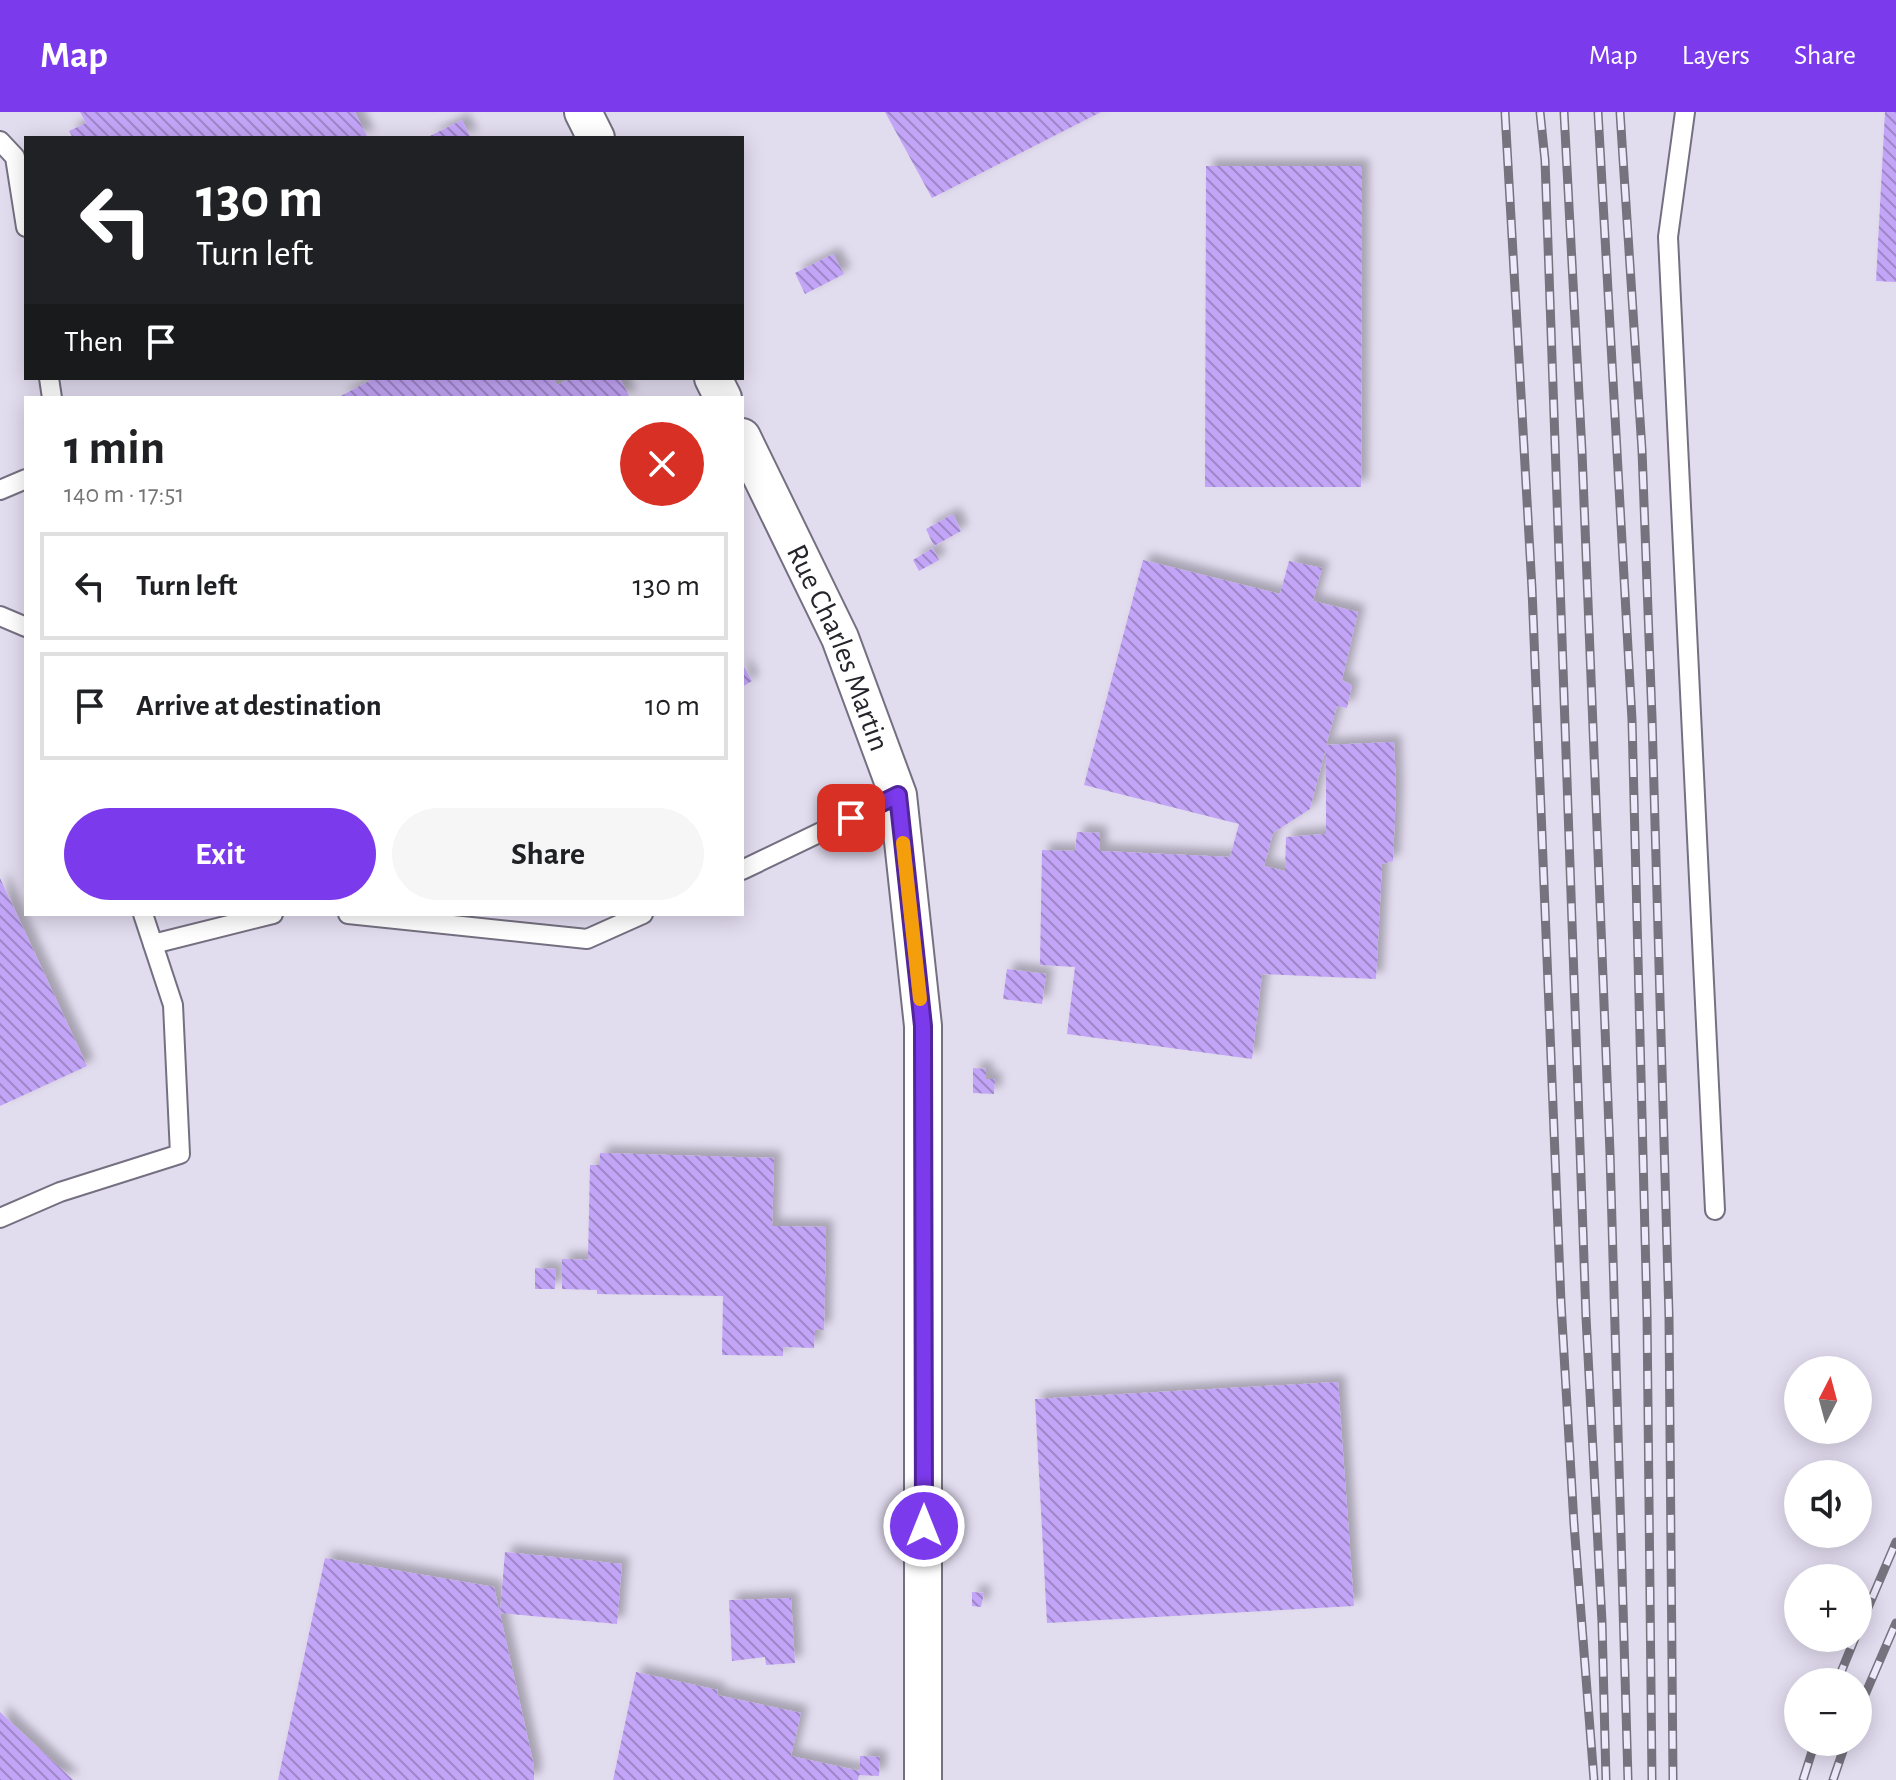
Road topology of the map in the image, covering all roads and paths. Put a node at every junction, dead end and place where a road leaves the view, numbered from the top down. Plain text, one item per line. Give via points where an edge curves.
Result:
1 (583, 112) edge
2 (1685, 112) edge
3 (595, 136) edge
4 (0, 141) edge
5 (24, 214) edge
6 (744, 441) edge
7 (24, 480) edge
8 (0, 490) edge
9 (0, 616) edge
10 (24, 626) edge
11 (898, 795) junction
12 (744, 869) edge
13 (144, 916) edge
14 (265, 916) edge
15 (367, 916) edge
16 (639, 916) edge
17 (153, 944) junction
18 (1715, 1210) dead end
19 (0, 1218) edge
20 (923, 1780) edge

1 - 3 street
2 - 18 lane via 1668,237
4 - 5 lane via 15,157
6 - 11 street, Rue Charles Martin via 840,638
7 - 8 lane
9 - 10 lane
11 - 12 lane
11 - 20 street, Rue Charles Martin via 923,1026
13 - 17 lane
14 - 17 lane
15 - 16 lane via 587,939
17 - 19 lane via 173,1005 180,1154 60,1192

